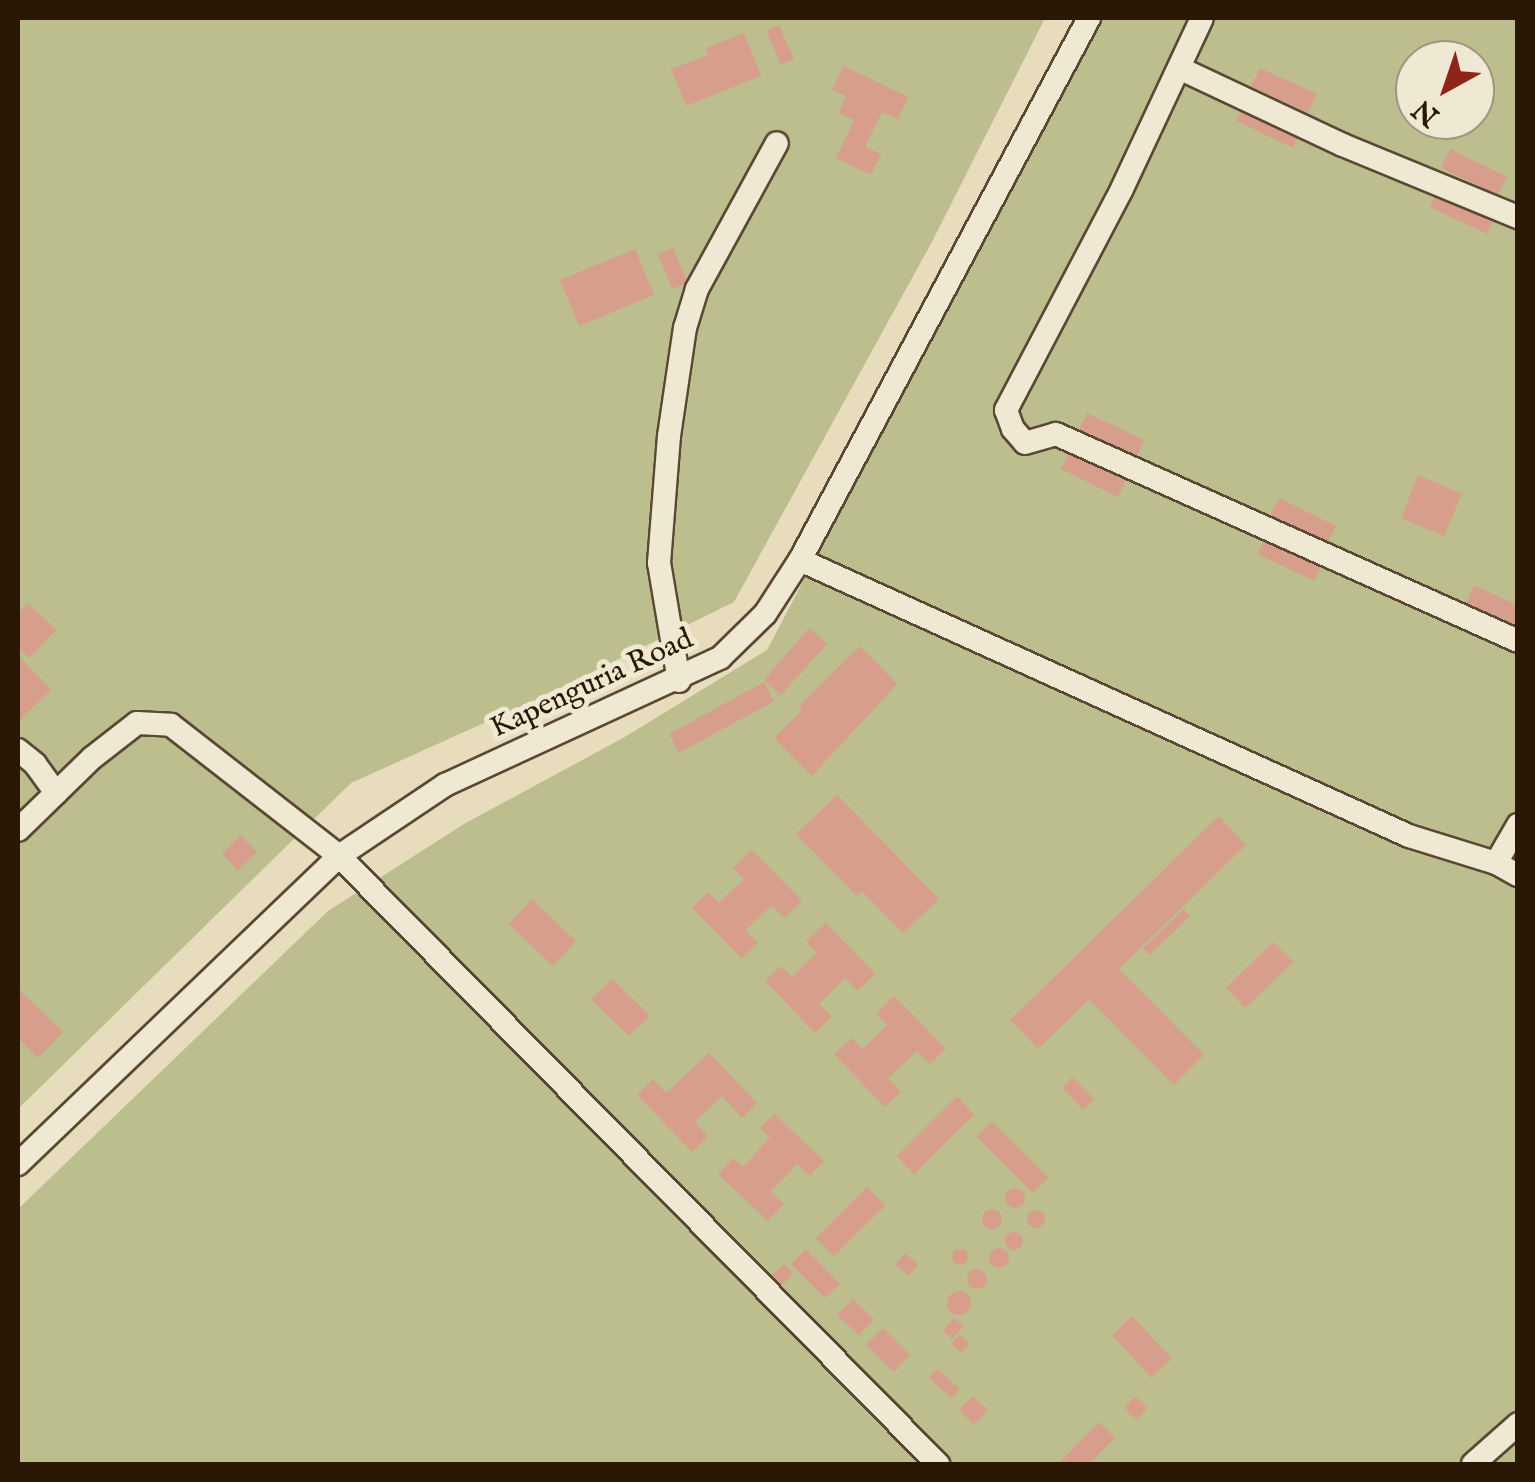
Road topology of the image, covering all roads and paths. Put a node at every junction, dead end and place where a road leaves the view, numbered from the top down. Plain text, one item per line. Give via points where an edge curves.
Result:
1 (1089, 18) edge
2 (1202, 18) edge
3 (1178, 68) junction
4 (777, 143) dead end
5 (1518, 217) edge
6 (800, 560) junction
7 (1518, 640) edge
8 (678, 681) junction
9 (18, 750) edge
10 (56, 793) junction
11 (1518, 825) edge
12 (18, 830) edge
13 (339, 856) junction
14 (1496, 863) junction
15 (1518, 875) edge
16 (18, 1164) edge
17 (1518, 1424) edge
18 (938, 1464) edge
19 (1473, 1464) edge

1 - 6 street, Kapenguria Road
2 - 3 street
3 - 5 street
3 - 7 street via 1006,410 1013,429 1025,443 1056,434
4 - 8 street via 697,289 685,328 658,563
6 - 8 street, Kapenguria Road via 766,614 720,658
6 - 14 street via 1410,836
8 - 13 street, Kapenguria Road via 445,785
9 - 10 street
10 - 12 street
10 - 13 street via 137,723 162,722
11 - 14 street
13 - 16 street, Kapenguria Road
13 - 18 street
14 - 15 street
17 - 19 street

